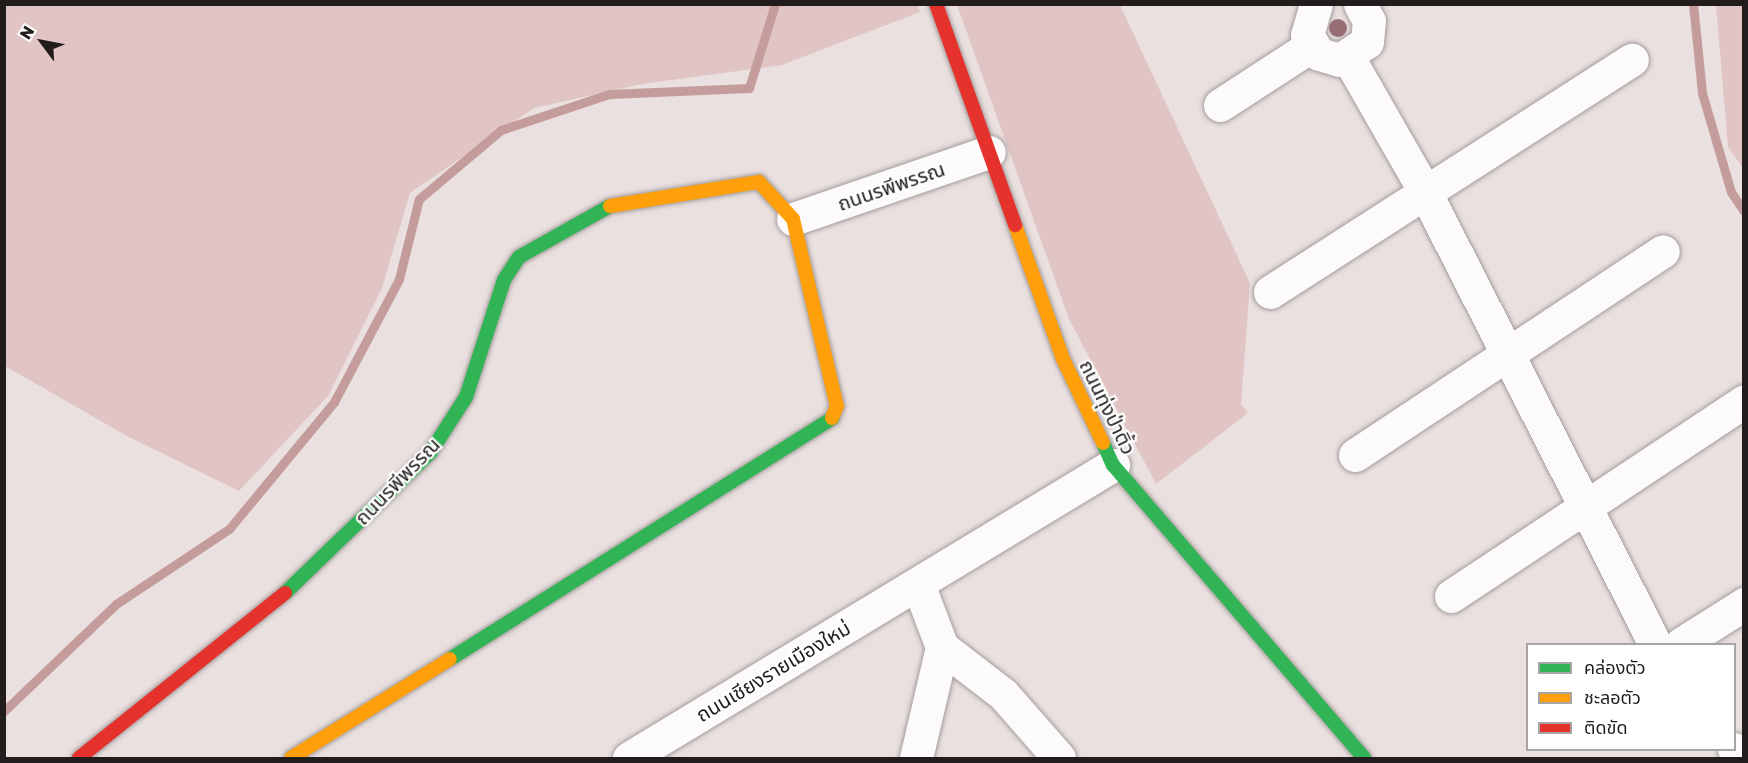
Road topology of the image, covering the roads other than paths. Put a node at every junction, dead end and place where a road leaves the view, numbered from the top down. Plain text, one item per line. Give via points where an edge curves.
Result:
1 (936, 4) edge
2 (1316, 4) edge
3 (1370, 8) edge
4 (1311, 46) junction
5 (1349, 58) junction
6 (1632, 60) dead end
7 (1220, 105) dead end
8 (989, 152) junction
9 (1424, 190) junction
10 (793, 219) junction
11 (1663, 251) dead end
12 (1270, 292) dead end
13 (1507, 353) junction
14 (1743, 401) edge
15 (1355, 455) dead end
16 (1113, 465) junction
17 (1585, 505) junction
18 (918, 584) junction
19 (1451, 596) dead end
20 (1743, 604) edge
21 (1654, 643) edge
22 (1684, 643) edge
23 (942, 647) junction
24 (79, 759) edge
25 (291, 759) edge
26 (629, 759) edge
27 (916, 759) edge
28 (1059, 759) edge
29 (1364, 759) edge

1 - 8 street, ถนนทุ่งป่าติ้ว
2 - 4 street via 1306,24
3 - 5 street via 1367,42
4 - 5 street via 1329,59
4 - 7 street
5 - 9 street
6 - 9 street
8 - 10 street, ถนนรพีพรรณ
8 - 16 street, ถนนทุ่งป่าติ้ว via 1063,359
9 - 12 street
9 - 13 street
10 - 24 street, ถนนรพีพรรณ via 759,183 646,196 598,209 519,257 504,280 466,397 430,453 282,596
10 - 25 street via 837,406 830,423
11 - 13 street
13 - 15 street
13 - 17 street
14 - 17 street
16 - 18 street, ถนนเชียงรายเมืองใหม่
16 - 29 street, ถนนทุ่งป่าติ้ว
17 - 19 street
17 - 21 street
18 - 23 street
18 - 26 street, ถนนเชียงรายเมืองใหม่
20 - 22 street
23 - 27 street
23 - 28 street via 1003,694

